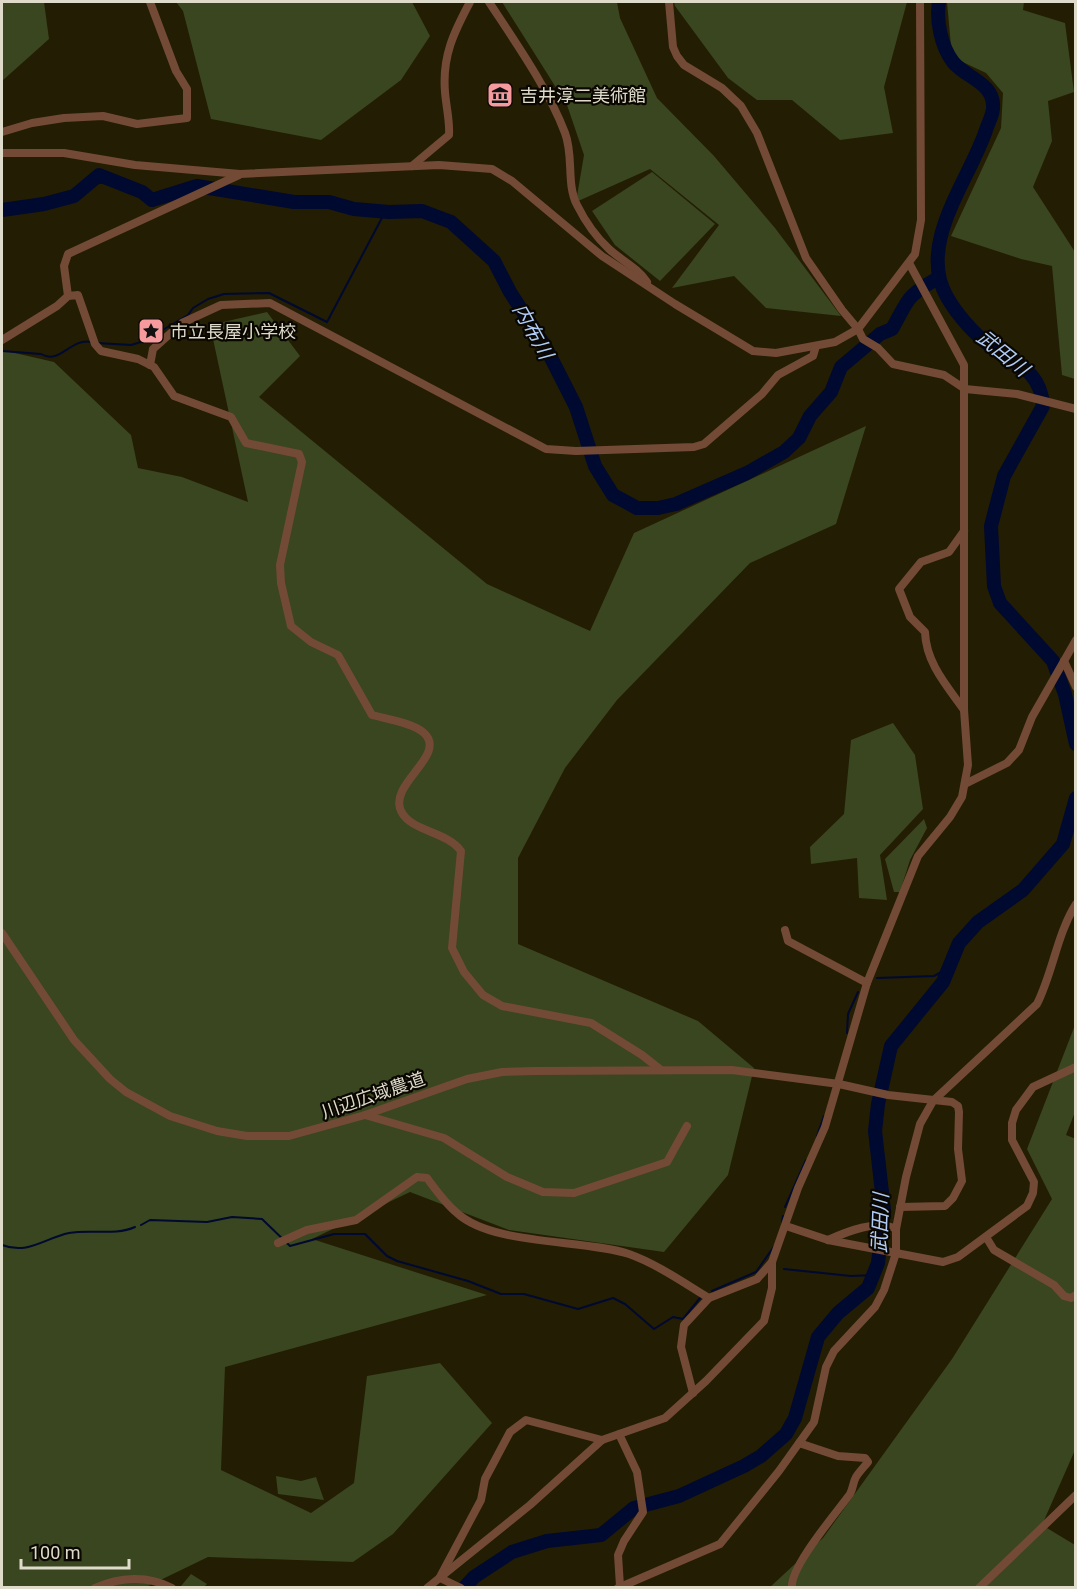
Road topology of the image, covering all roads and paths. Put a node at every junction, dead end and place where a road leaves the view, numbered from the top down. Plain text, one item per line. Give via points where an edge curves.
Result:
1 (150, 2) edge
2 (470, 2) edge
3 (489, 2) edge
4 (669, 2) edge
5 (920, 2) edge
6 (2, 132) edge
7 (2, 153) edge
8 (411, 167) junction
9 (240, 174) junction
10 (911, 266) junction
11 (648, 284) junction
12 (68, 296) junction
13 (858, 329) junction
14 (2, 340) edge
15 (816, 346) junction
16 (150, 365) junction
17 (965, 389) junction
18 (1076, 409) edge
19 (964, 531) junction
20 (1076, 640) edge
21 (1062, 664) junction
22 (1076, 687) edge
23 (964, 710) junction
24 (965, 784) junction
25 (1076, 904) edge
26 (784, 930) dead end
27 (2, 933) edge
28 (867, 984) junction
29 (1076, 1067) edge
30 (661, 1070) junction
31 (839, 1084) junction
32 (933, 1101) junction
33 (366, 1114) junction
34 (687, 1126) dead end
35 (900, 1207) junction
36 (786, 1226) junction
37 (893, 1227) junction
38 (986, 1237) junction
39 (828, 1240) junction
40 (278, 1243) dead end
41 (892, 1252) junction
42 (772, 1262) junction
43 (1076, 1295) edge
44 (710, 1298) junction
45 (693, 1393) junction
46 (619, 1434) junction
47 (602, 1440) junction
48 (799, 1443) junction
49 (1076, 1495) edge
50 (440, 1578) junction
51 (459, 1586) edge
52 (95, 1587) edge
53 (172, 1587) edge
54 (427, 1587) edge
55 (619, 1587) edge
56 (792, 1587) edge
57 (979, 1587) edge

1 - 6 street via 176,71 187,88 187,118 137,124 104,116 64,118
2 - 8 street via 447,50 444,81 449,135
3 - 11 street via 566,133 576,204 599,239 640,271
4 - 13 street via 677,56 741,106 757,133 806,258
5 - 10 street via 921,220
7 - 9 street via 64,153 135,165
8 - 9 street
8 - 11 street via 492,169 602,256
9 - 12 street via 68,254 64,266
10 - 13 street
10 - 17 street via 964,365
11 - 15 street via 753,351 777,354
12 - 14 street
12 - 16 street via 78,295 101,351
13 - 15 street via 846,338
13 - 17 street via 863,339 893,364 944,375
15 - 16 street via 813,356 778,375 705,444 576,451 546,449 526,440 270,303 221,305 182,323 153,349
16 - 30 street via 158,370 174,396 231,417 246,443 302,457 280,565 291,625 311,642 338,655 372,715 423,732 430,742 430,750 404,787 399,804 409,820 461,851 452,942 464,972 491,1002 591,1023
17 - 18 street via 999,391
17 - 19 street
19 - 23 street
19 - 23 street via 949,552 921,562 898,589 910,617 926,632 933,666
20 - 21 street
21 - 22 street
21 - 24 street via 1032,717 1019,750 1006,763
23 - 24 street via 968,765
24 - 28 street via 950,817 918,856
25 - 32 street via 1037,1004
26 - 28 street via 788,941
27 - 33 street, 川辺広域農道 via 86,1054 126,1092 170,1116 217,1131 271,1137 310,1132
28 - 31 street
29 - 38 street via 1033,1087 1019,1103 1012,1123 1012,1140 1034,1182 1034,1193 1021,1213
30 - 31 street, 川辺広域農道 via 732,1070
30 - 33 street, 川辺広域農道 via 492,1073
31 - 32 street, 川辺広域農道
31 - 36 street
32 - 35 street via 913,1143
32 - 35 street, 川辺広域農道 via 947,1100 959,1109 961,1186 945,1206
33 - 34 street via 444,1138 524,1186 559,1194 590,1189 667,1162
35 - 37 street
36 - 39 street
36 - 42 street
37 - 39 street via 849,1230
37 - 41 street
38 - 41 street via 958,1257 943,1262
38 - 43 street via 994,1250 1054,1285 1064,1296
39 - 41 street
40 - 44 street via 324,1225 356,1220 417,1178 427,1178 469,1221 541,1241 629,1254
41 - 48 street via 884,1290 875,1307 841,1342 826,1367 814,1422
42 - 44 street via 757,1279
42 - 45 street via 772,1288 764,1321
44 - 45 street via 684,1325 681,1347
45 - 46 street via 664,1418
46 - 47 street
46 - 55 street via 637,1472 643,1512 618,1555
47 - 50 street
47 - 50 street via 526,1419 510,1432 485,1479 481,1500
48 - 55 street via 720,1544
48 - 56 street via 838,1456 865,1458 868,1462 855,1478 850,1494 797,1566 791,1577
49 - 57 street
50 - 51 street
50 - 54 street
52 - 53 street via 139,1579 157,1580

